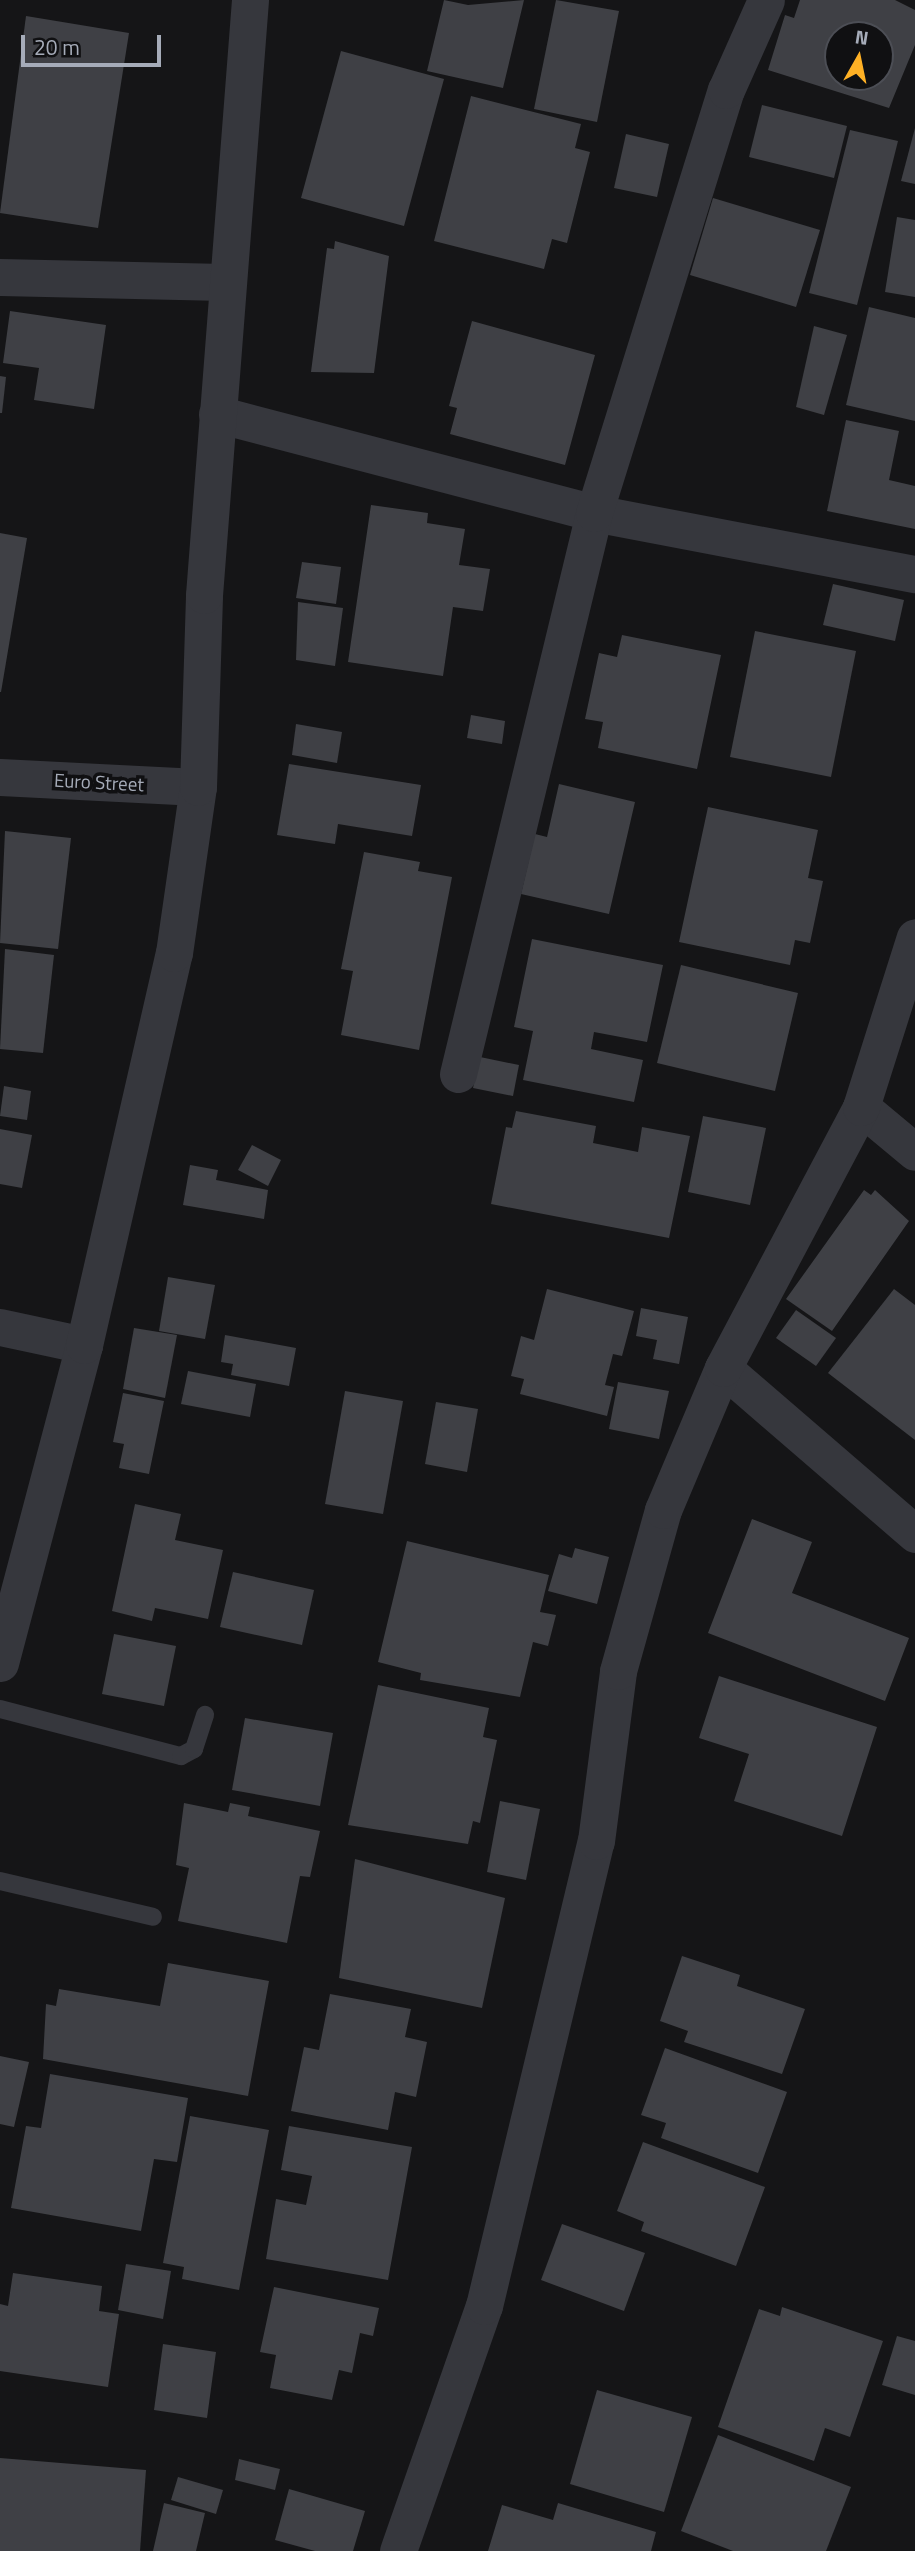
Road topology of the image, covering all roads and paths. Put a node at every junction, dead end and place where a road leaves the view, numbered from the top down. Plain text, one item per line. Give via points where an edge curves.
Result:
1 (250, 0) edge
2 (766, 0) edge
3 (0, 277) edge
4 (224, 282) junction
5 (217, 414) junction
6 (594, 513) junction
7 (915, 574) edge
8 (0, 777) edge
9 (198, 787) junction
10 (915, 937) edge
11 (458, 1074) dead end
12 (861, 1107) junction
13 (915, 1152) edge
14 (0, 1327) edge
15 (84, 1345) junction
16 (723, 1368) junction
17 (915, 1534) edge
18 (0, 1663) edge
19 (0, 1709) edge
20 (205, 1716) dead end
21 (0, 1881) edge
22 (153, 1917) dead end
23 (398, 2551) edge

1 - 4 street
2 - 6 street via 726,90
3 - 4 street
4 - 5 street
5 - 6 street
5 - 9 street
6 - 7 street
6 - 11 street
8 - 9 street, Euro Street
9 - 15 street via 174,953
10 - 12 street
12 - 13 street
12 - 16 street
14 - 15 street
15 - 18 street
16 - 17 street
16 - 23 street via 663,1510 622,1658 596,1841 484,2306
19 - 20 lane via 181,1756 194,1749
21 - 22 lane

